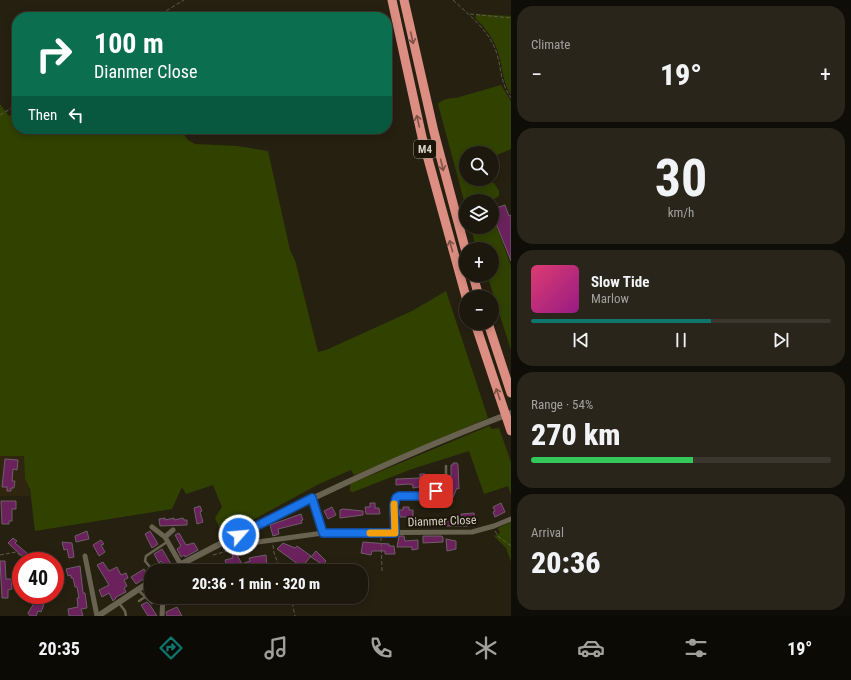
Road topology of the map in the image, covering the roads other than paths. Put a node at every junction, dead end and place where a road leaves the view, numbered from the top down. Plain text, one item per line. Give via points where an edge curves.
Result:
1 (392, 0) edge
2 (404, 0) edge
3 (463, 242) edge
4 (464, 290) edge
5 (477, 330) edge
6 (490, 330) edge
7 (511, 393) edge
8 (511, 413) edge
9 (511, 431) edge
10 (446, 466) dead end
11 (436, 491) joint
12 (426, 496) junction
13 (312, 498) junction
14 (426, 506) dead end
15 (511, 519) edge
16 (152, 527) dead end
17 (173, 530) dead end
18 (323, 533) junction
19 (395, 533) junction
20 (165, 537) junction
21 (168, 542) junction
22 (258, 542) road end
23 (85, 556) dead end
24 (148, 564) edge
25 (180, 564) edge
26 (183, 564) edge
27 (144, 586) edge
28 (138, 590) junction
29 (144, 596) edge
30 (144, 598) edge
31 (139, 601) dead end
32 (119, 602) junction
33 (163, 604) edge
34 (98, 616) edge
35 (126, 616) edge
36 (162, 616) edge

4 -> 1 highway, M4 via 422,137
2 -> 3 highway, M4 via 434,132
9 -> 5 highway
6 - 7 highway
8 - 13 street via 412,452
10 - 11 lane via 446,483
11 - 12 street
12 - 14 lane
12 - 19 street via 396,498
13 - 18 street
13 - 26 street via 212,552
15 - 19 street, Dianmer Close via 472,532
16 - 20 street
17 - 20 street
18 - 19 street, Dianmer Close
18 - 22 street, Dianmer Close
20 - 21 street
21 - 24 lane via 146,556
21 - 25 street
23 - 34 street
27 - 28 street
28 - 29 lane
28 - 32 street
30 - 31 lane
32 - 34 street
32 - 35 lane
33 - 36 street

